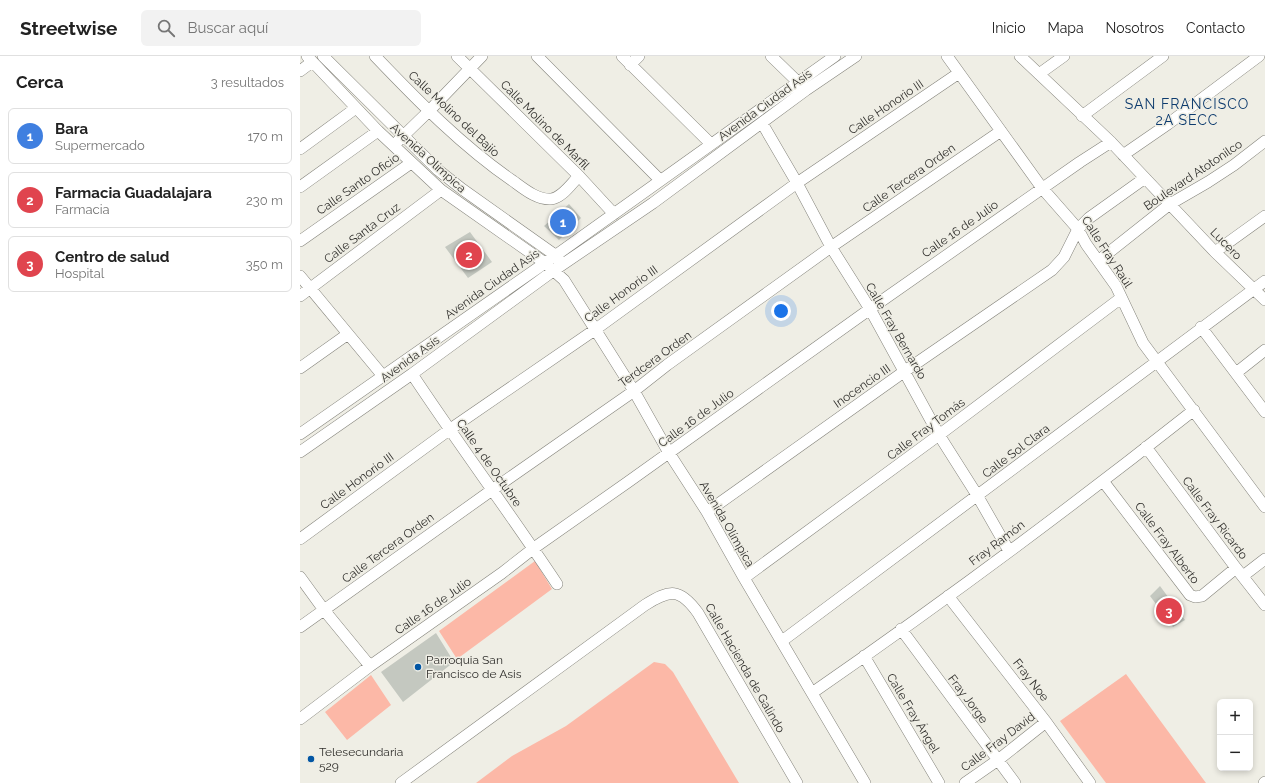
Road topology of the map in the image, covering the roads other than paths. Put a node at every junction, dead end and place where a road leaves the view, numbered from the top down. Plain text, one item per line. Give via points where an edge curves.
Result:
1 (323, 56) edge
2 (375, 56) edge
3 (457, 56) edge
4 (482, 56) edge
5 (537, 56) edge
6 (622, 56) edge
7 (639, 56) edge
8 (771, 56) edge
9 (835, 56) edge
10 (856, 56) edge
11 (947, 56) edge
12 (1020, 56) edge
13 (1064, 56) edge
14 (1163, 56) edge
15 (1259, 56) edge
16 (309, 59) edge
17 (630, 65) junction
18 (470, 68) junction
19 (300, 71) edge
20 (959, 73) junction
21 (1039, 74) junction
22 (797, 82) junction
23 (806, 90) junction
24 (356, 108) junction
25 (429, 111) junction
26 (1082, 116) junction
27 (762, 123) junction
28 (378, 131) junction
29 (1001, 131) junction
30 (404, 136) junction
31 (1265, 141) edge
32 (1111, 142) junction
33 (711, 144) junction
34 (393, 145) junction
35 (300, 150) edge
36 (1123, 155) junction
37 (411, 163) junction
38 (579, 176) junction
39 (1145, 178) junction
40 (660, 180) junction
41 (797, 183) junction
42 (300, 187) edge
43 (1042, 188) junction
44 (441, 190) junction
45 (1170, 204) junction
46 (614, 214) junction
47 (1265, 216) edge
48 (1078, 229) junction
49 (300, 241) edge
50 (831, 248) junction
51 (1215, 252) junction
52 (555, 255) junction
53 (1098, 261) junction
54 (545, 263) junction
55 (558, 268) junction
56 (300, 276) edge
57 (1265, 281) edge
58 (310, 288) junction
59 (1253, 288) junction
60 (300, 296) edge
61 (1121, 298) junction
62 (1265, 300) edge
63 (870, 309) junction
64 (1201, 327) junction
65 (596, 329) junction
66 (348, 334) junction
67 (1265, 350) edge
68 (1157, 361) junction
69 (300, 368) edge
70 (905, 372) junction
71 (1236, 373) junction
72 (412, 374) junction
73 (383, 376) junction
74 (634, 391) junction
75 (1194, 410) junction
76 (1265, 412) edge
77 (449, 430) junction
78 (300, 434) edge
79 (940, 435) junction
80 (1146, 447) junction
81 (300, 452) edge
82 (669, 453) junction
83 (1103, 481) junction
84 (492, 490) junction
85 (978, 496) junction
86 (1265, 506) edge
87 (707, 512) junction
88 (300, 538) edge
89 (534, 548) junction
90 (1009, 551) junction
91 (1265, 559) edge
92 (1240, 572) junction
93 (300, 577) edge
94 (744, 578) junction
95 (557, 584) dead end
96 (948, 596) junction
97 (1265, 605) edge
98 (324, 610) junction
99 (300, 627) edge
100 (901, 630) junction
101 (782, 641) junction
102 (864, 656) junction
103 (370, 666) junction
104 (812, 693) junction
105 (300, 719) edge
106 (1046, 722) junction
107 (998, 760) junction
108 (401, 783) edge
109 (797, 783) edge
110 (865, 783) edge
111 (939, 783) edge
112 (965, 783) edge
113 (1014, 783) edge
114 (1090, 783) edge

1 - 30 street, Avenida Olímpica
2 - 25 street, Calle Molino del Bajío
3 - 18 street, Calle Molino de Marfil
4 - 18 street
5 - 40 street
6 - 17 street
7 - 17 street
8 - 22 street
9 - 22 street, Avenida Ciudad Asís
10 - 23 street, Avenida Ciudad Asís
11 - 20 street, Calle Fray Raúl
12 - 21 street, Lucero
13 - 21 street
14 - 26 street
15 - 36 street
16 - 19 street
16 - 24 street, Avenida Olímpica
17 - 33 street
18 - 25 street
18 - 38 street, Calle Molino de Marfil
20 - 29 street, Calle Fray Raúl
20 - 41 street, Calle Honorio III
21 - 26 street, Lucero
22 - 23 street
22 - 33 street, Avenida Ciudad Asís
23 - 27 street, Avenida Ciudad Asís
24 - 28 street, Avenida Olímpica
24 - 35 street
25 - 30 street
25 - 38 street, Calle Molino del Bajío via 487,163 538,198 552,199 559,196
26 - 32 street, Lucero
27 - 41 street, Calle Fray Bernardo
27 - 55 street, Avenida Ciudad Asís via 653,203
28 - 34 street, Avenida Olímpica
28 - 42 street
29 - 43 street, Calle Fray Raúl
29 - 50 street, Calle Tercera Orden
30 - 34 street
30 - 52 street, Avenida Olímpica via 438,170 462,189
31 - 45 street, Boulevard Atotonilco via 1234,165
32 - 36 street, Lucero
32 - 43 street, Calle 16 de Julio
33 - 40 street, Avenida Ciudad Asís
34 - 37 street, Avenida Olímpica
36 - 39 street, Lucero
37 - 44 street, Avenida Olímpica
37 - 49 street, Calle Santo Oficio
38 - 46 street, Calle Molino de Marfil
39 - 45 street, Lucero
39 - 48 street, Boulevard Atotonilco via 1089,218
40 - 46 street, Avenida Ciudad Asís
41 - 50 street, Calle Fray Bernardo
41 - 65 street, Calle Honorio III
43 - 48 street, Calle Fray Raúl
43 - 63 street, Calle 16 de Julio
44 - 54 street, Avenida Olímpica
44 - 58 street, Calle Santa Cruz
45 - 51 street, Lucero
45 - 53 street, Boulevard Atotonilco
46 - 52 street, Avenida Ciudad Asís
47 - 51 street
48 - 53 street, Calle Fray Raúl
48 - 70 street, Inocencio III via 1064,257 1052,270
50 - 63 street, Calle Fray Bernardo
50 - 74 street, Terdcera Orden
51 - 59 street, Lucero
52 - 54 street, Avenida Ciudad Asís
52 - 55 street, Avenida Olímpica
53 - 61 street, Calle Fray Raúl via 1116,286
54 - 55 street, Avenida Olímpica
54 - 73 street, Avenida Ciudad Asís
55 - 65 street, Avenida Olímpica
55 - 72 street, Avenida Asís
56 - 58 street
57 - 59 street, Calle Sol Clara
58 - 60 street, Calle Santa Cruz
58 - 66 street
59 - 62 street, Lucero
59 - 64 street, Calle Sol Clara
61 - 68 street, Calle Fray Raúl via 1143,343
61 - 79 street, Calle Fray Tomás
63 - 70 street, Calle Fray Bernardo
63 - 82 street, Calle 16 de Julio
64 - 68 street, Calle Sol Clara
64 - 71 street
65 - 74 street, Avenida Olímpica
65 - 77 street, Calle Honorio III
66 - 69 street
66 - 73 street
67 - 71 street
68 - 75 street, Calle Fray Raúl
68 - 85 street, Calle Sol Clara
70 - 79 street, Calle Fray Bernardo
70 - 87 street, Inocencio III
71 - 76 street
72 - 77 street, Calle 4 de Octubre
72 - 81 street, Avenida Asís
73 - 78 street, Avenida Ciudad Asís
74 - 82 street, Avenida Olímpica
74 - 84 street, Terdcera Orden
75 - 80 street, Fray Ramón
75 - 86 street, Calle Fray Raúl
77 - 84 street, Calle 4 de Octubre
77 - 88 street, Calle Honorio III
79 - 85 street, Calle Fray Bernardo
79 - 94 street, Calle Fray Tomás
80 - 83 street, Fray Ramón
80 - 92 street, Calle Fray Ricardo
82 - 87 street, Avenida Olímpica
82 - 89 street, Calle 16 de Julio
83 - 90 street, Fray Ramón
83 - 92 street, Calle Fray Alberto via 1190,595 1202,596
84 - 89 street, Calle 4 de Octubre
84 - 98 street, Calle Tercera Orden
85 - 90 street, Calle Fray Bernardo
85 - 101 street, Calle Sol Clara
87 - 94 street, Avenida Olímpica
89 - 95 street, Calle 4 de Octubre
89 - 103 street, Calle 16 de Julio
90 - 96 street, Fray Ramón
91 - 92 street, Calle Fray Alberto
92 - 97 street, Calle Fray Ricardo
93 - 98 street
94 - 101 street, Avenida Olímpica
96 - 100 street, Fray Ramón
96 - 106 street, Fray Noe
98 - 99 street, Calle Tercera Orden
98 - 103 street
100 - 102 street, Fray Ramón
100 - 107 street, Fray Jorge
101 - 104 street, Avenida Olímpica
102 - 104 street, Fray Ramón
102 - 111 street, Calle Fray Ángel
103 - 105 street, Calle 16 de Julio
104 - 110 street, Avenida Olímpica
106 - 107 street, Calle Fray David
106 - 114 street, Fray Noe
107 - 112 street, Calle Fray David
107 - 113 street, Fray Jorge
108 - 109 street, Calle Hacienda de Galindo via 645,605 666,594 684,596 695,608

